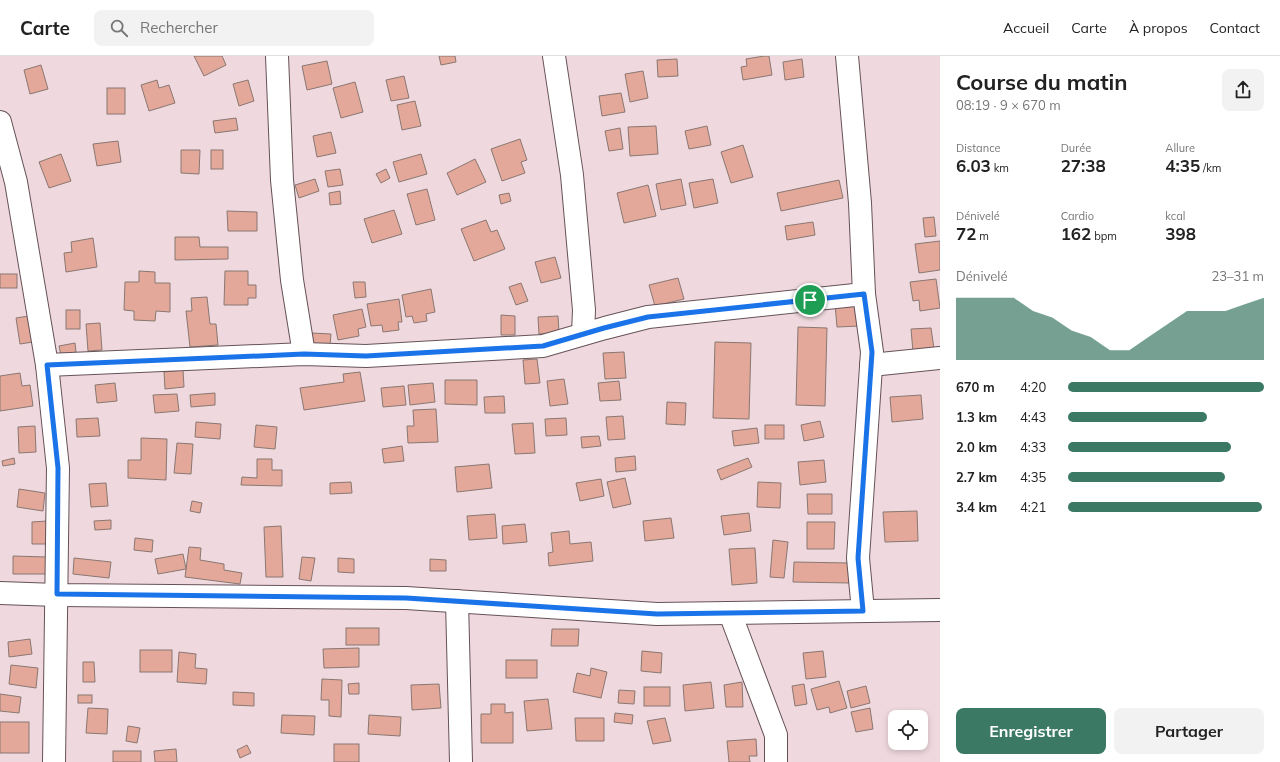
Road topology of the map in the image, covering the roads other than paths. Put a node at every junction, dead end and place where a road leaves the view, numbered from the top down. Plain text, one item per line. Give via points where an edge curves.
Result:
1 (277, 56) edge
2 (554, 56) edge
3 (847, 56) edge
4 (0, 122) edge
5 (864, 294) junction
6 (583, 334) junction
7 (304, 354) junction
8 (940, 358) edge
9 (47, 365) junction
10 (871, 365) junction
11 (0, 593) edge
12 (57, 594) junction
13 (457, 601) junction
14 (940, 610) edge
15 (863, 611) junction
16 (730, 613) junction
17 (54, 762) edge
18 (461, 762) edge
19 (776, 762) edge

1 - 7 street via 282,180 292,280
2 - 6 street via 572,175 584,310
3 - 5 street via 860,204
4 - 9 street via 16,182
5 - 6 street via 648,317
5 - 10 street via 872,352
6 - 7 street via 543,346 366,356
7 - 9 street
8 - 10 street
9 - 12 street via 58,468
10 - 15 street via 858,558
11 - 12 street
12 - 13 street via 406,598
12 - 17 street
13 - 16 street via 657,614
13 - 18 street
14 - 15 street
15 - 16 street
16 - 19 street via 776,735

